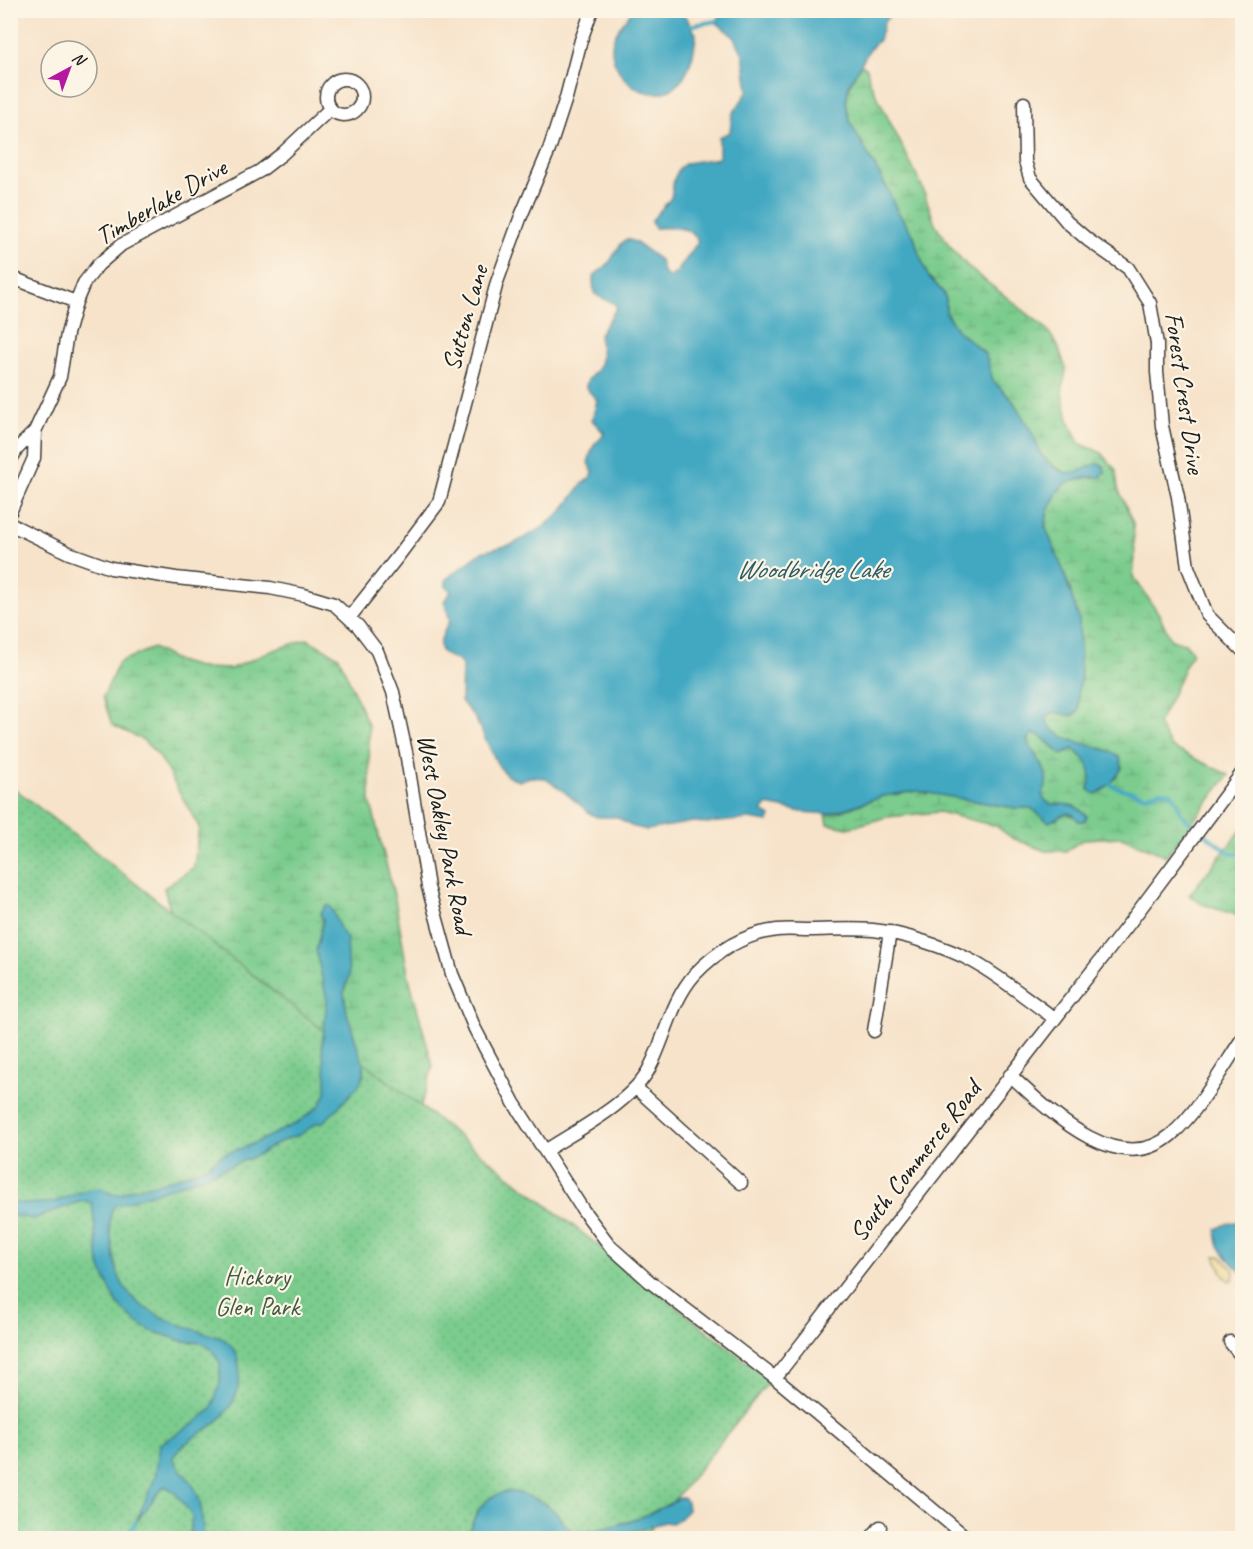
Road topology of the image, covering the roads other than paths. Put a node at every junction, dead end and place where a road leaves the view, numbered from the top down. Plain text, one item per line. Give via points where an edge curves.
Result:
1 (592, 10) edge
2 (1024, 103) dead end
3 (330, 109) dead end
4 (10, 277) edge
5 (76, 302) junction
6 (35, 431) junction
7 (10, 460) edge
8 (10, 512) edge
9 (10, 524) edge
10 (349, 618) junction
11 (1242, 650) edge
12 (1242, 773) edge
13 (890, 932) junction
14 (1054, 1018) junction
15 (874, 1031) dead end
16 (1242, 1039) edge
17 (1010, 1075) junction
18 (636, 1088) junction
19 (545, 1151) junction
20 (741, 1183) dead end
21 (1230, 1342) dead end
22 (1242, 1357) edge
23 (775, 1378) junction
24 (880, 1527) dead end
25 (871, 1539) edge
26 (967, 1539) edge

1 - 10 street, Sutton Lane via 549,150 497,282 439,502
2 - 11 street, Forest Crest Drive via 1025,161 1030,178 1067,222 1128,268 1150,303 1162,426 1188,567 1207,615
3 - 5 street, Timberlake Drive via 260,171 121,245 98,265
4 - 5 street
5 - 6 street, Timberlake Drive via 60,377
6 - 7 street, Timberlake Drive
6 - 8 street, Timberlake Drive via 34,458
9 - 10 street, West Oakley Park Road via 69,553 111,568 293,592 334,604
10 - 19 street, West Oakley Park Road via 377,651 393,692 428,887 452,974 475,1029 514,1103
12 - 14 street, South Commerce Road
13 - 14 street via 971,961
13 - 15 street
13 - 18 street via 778,930 731,943 681,992 650,1068
14 - 17 street, South Commerce Road
16 - 17 street via 1188,1119 1169,1137 1144,1149 1108,1147 1092,1139 1047,1109
17 - 23 street, South Commerce Road
18 - 19 street
18 - 20 street
19 - 23 street, West Oakley Park Road via 611,1247
21 - 22 street
23 - 26 street
24 - 25 street

